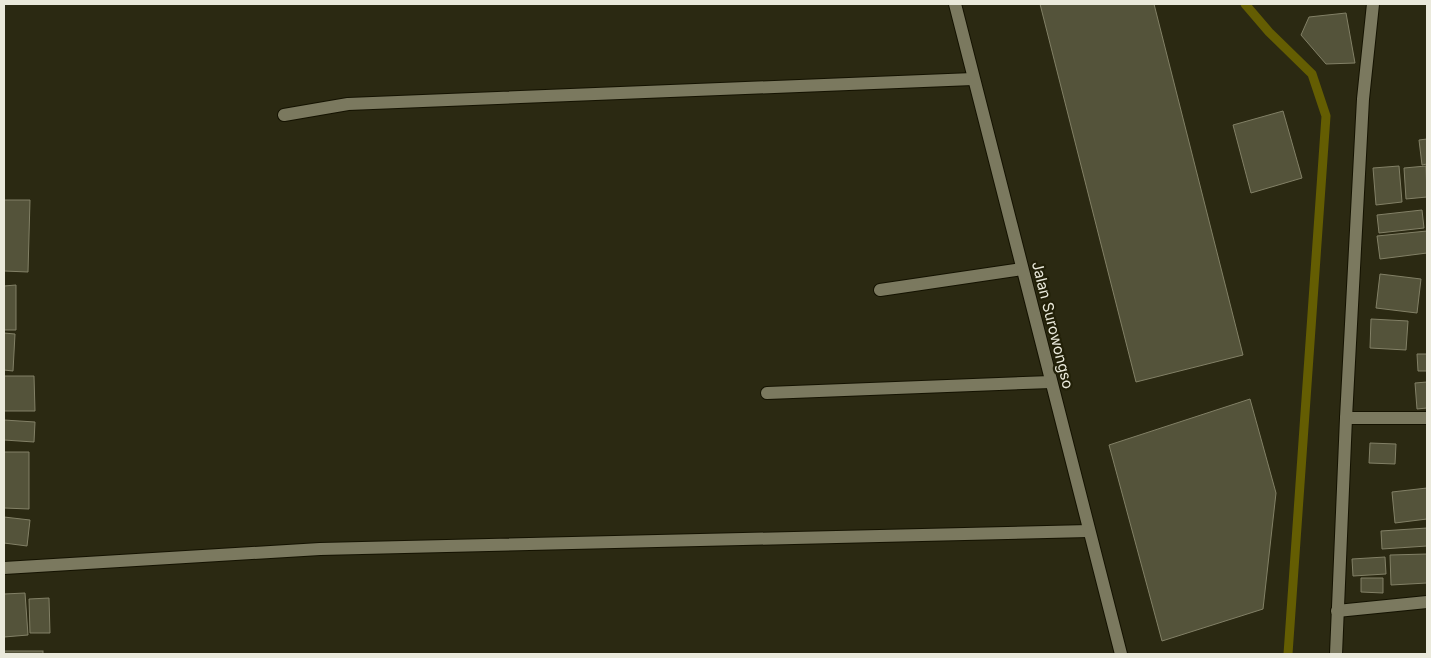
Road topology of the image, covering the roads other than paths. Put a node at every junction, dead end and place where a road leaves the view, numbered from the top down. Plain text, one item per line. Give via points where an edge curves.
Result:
1 (955, 4) edge
2 (1373, 4) edge
3 (974, 79) junction
4 (284, 115) dead end
5 (1022, 269) junction
6 (880, 290) dead end
7 (1051, 382) junction
8 (767, 393) dead end
9 (1346, 418) junction
10 (1427, 418) edge
11 (1089, 531) junction
12 (4, 568) edge
13 (1427, 602) edge
14 (1337, 611) junction
15 (1121, 654) edge
16 (1336, 654) edge

1 - 3 street, Jalan Surowongso
2 - 9 street via 1363,99
3 - 4 street via 348,104
3 - 5 street, Jalan Surowongso
5 - 6 street
5 - 7 street, Jalan Surowongso
7 - 8 street
7 - 11 street, Jalan Surowongso
9 - 10 street
9 - 14 street
11 - 12 street via 320,549
11 - 15 street, Jalan Surowongso
13 - 14 street
14 - 16 street

